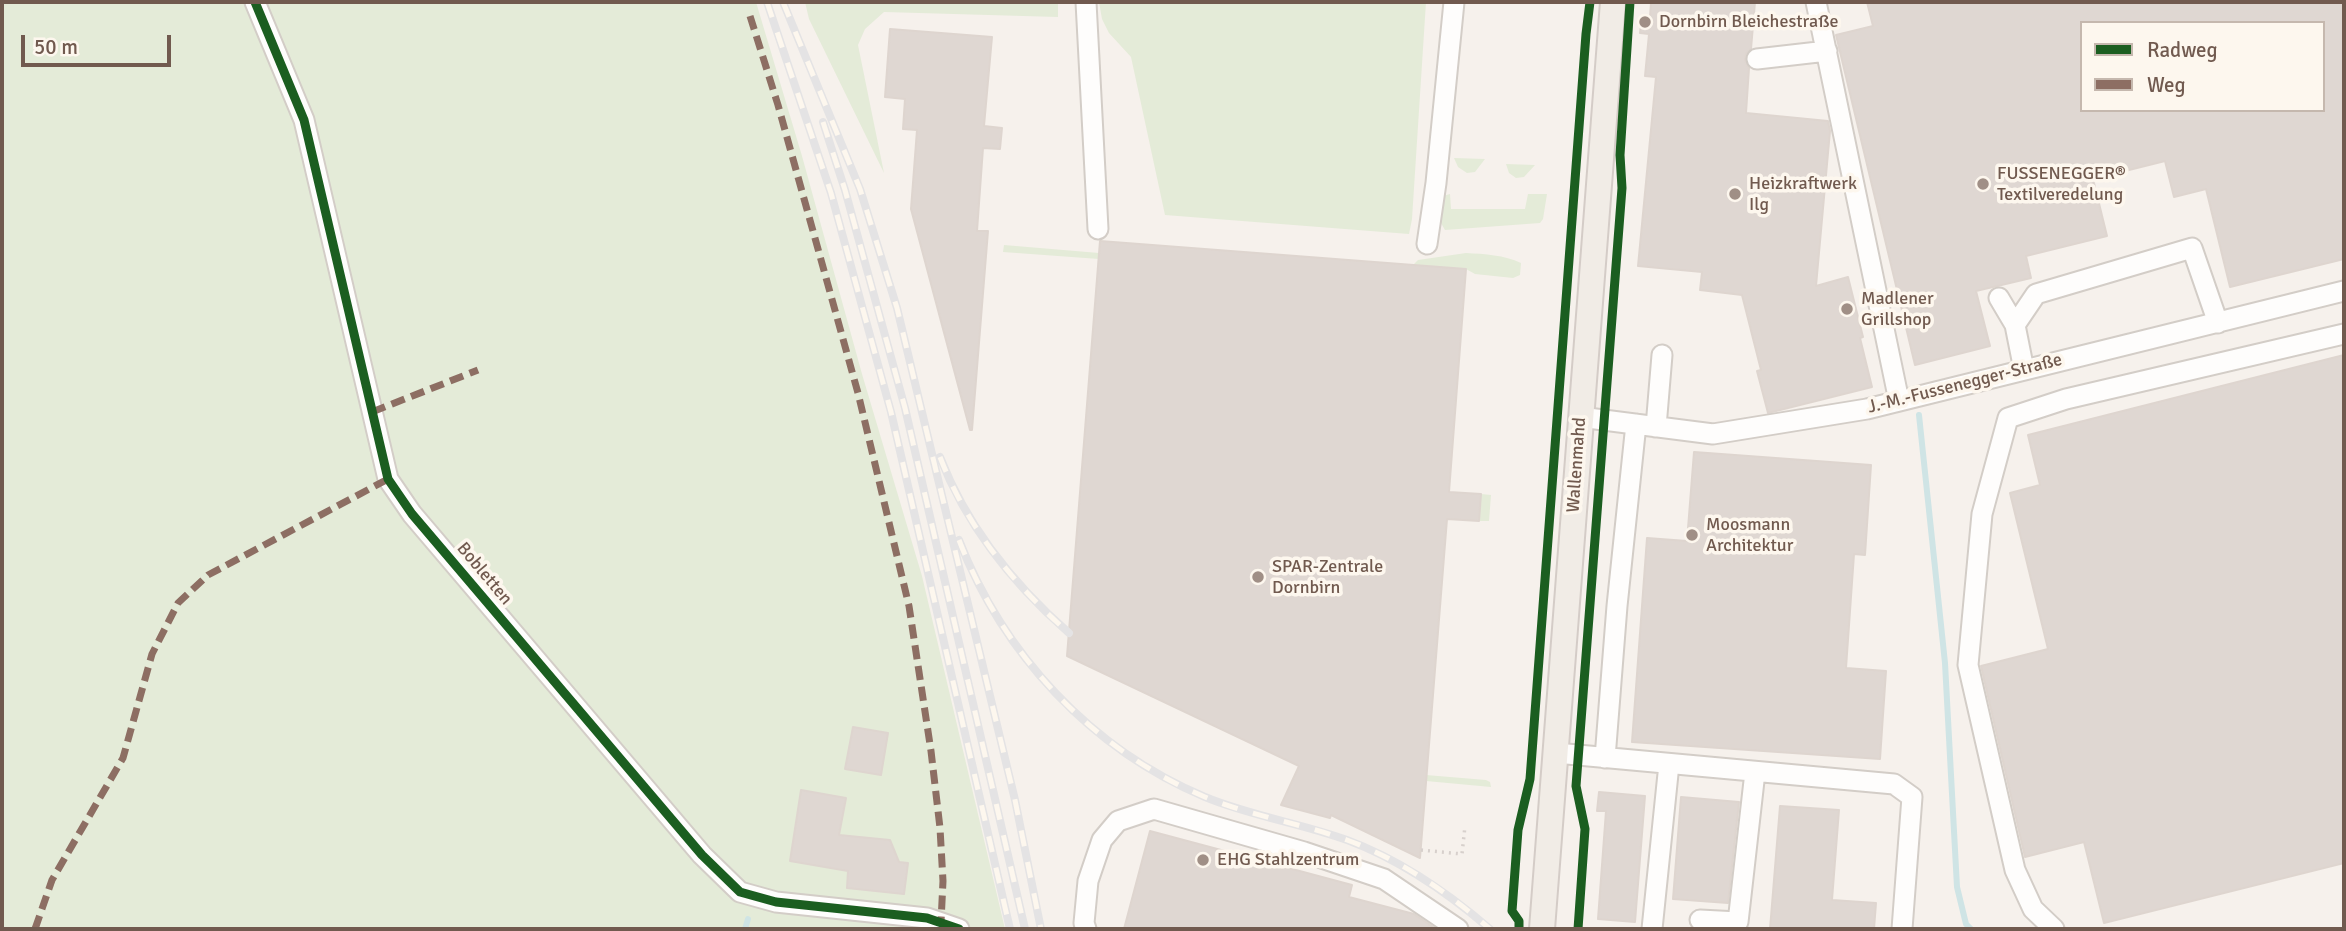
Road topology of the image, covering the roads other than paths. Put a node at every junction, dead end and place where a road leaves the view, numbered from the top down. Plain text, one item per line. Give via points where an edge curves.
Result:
1 (256, 2) edge
2 (1086, 2) edge
3 (1454, 2) edge
4 (1613, 2) edge
5 (1815, 2) edge
6 (1827, 51) junction
7 (1757, 59) dead end
8 (1098, 229) dead end
9 (1427, 244) dead end
10 (2344, 291) edge
11 (1999, 298) dead end
12 (2218, 323) junction
13 (2015, 325) junction
14 (2344, 334) edge
15 (1662, 355) dead end
16 (2024, 370) junction
17 (1899, 401) junction
18 (1580, 417) junction
19 (1636, 424) junction
20 (1656, 426) junction
21 (1556, 753) junction
22 (1605, 758) junction
23 (1669, 764) junction
24 (1755, 772) junction
25 (1700, 920) dead end
26 (959, 929) edge
27 (1087, 929) edge
28 (1458, 929) edge
29 (1542, 929) edge
30 (1652, 929) edge
31 (1902, 929) edge
32 (2054, 929) edge

1 - 26 street, Bobletten via 304,120 388,479 412,514 702,855 740,892 776,902 927,918
2 - 8 street
3 - 9 street
4 - 18 main road, Wallenmahd
5 - 6 street
6 - 7 street
6 - 17 street
10 - 12 street, J.-M.-Fussenegger-Straße
11 - 13 street
12 - 13 street via 2192,248 2036,293
12 - 16 street, J.-M.-Fussenegger-Straße
13 - 16 street
14 - 32 street via 2066,399 2008,418 1982,514 1968,665 2015,870 2033,909
15 - 20 street
16 - 17 street, J.-M.-Fussenegger-Straße
17 - 20 street, J.-M.-Fussenegger-Straße via 1713,433
18 - 19 street, J.-M.-Fussenegger-Straße
18 - 21 main road, Wallenmahd
19 - 20 street, J.-M.-Fussenegger-Straße
19 - 22 street
21 - 22 street
21 - 29 main road, Wallenmahd
22 - 23 street
23 - 24 street
23 - 30 street
24 - 25 street via 1738,922
24 - 31 street via 1894,784 1912,797
27 - 28 street via 1088,881 1102,840 1118,821 1154,809 1384,879

